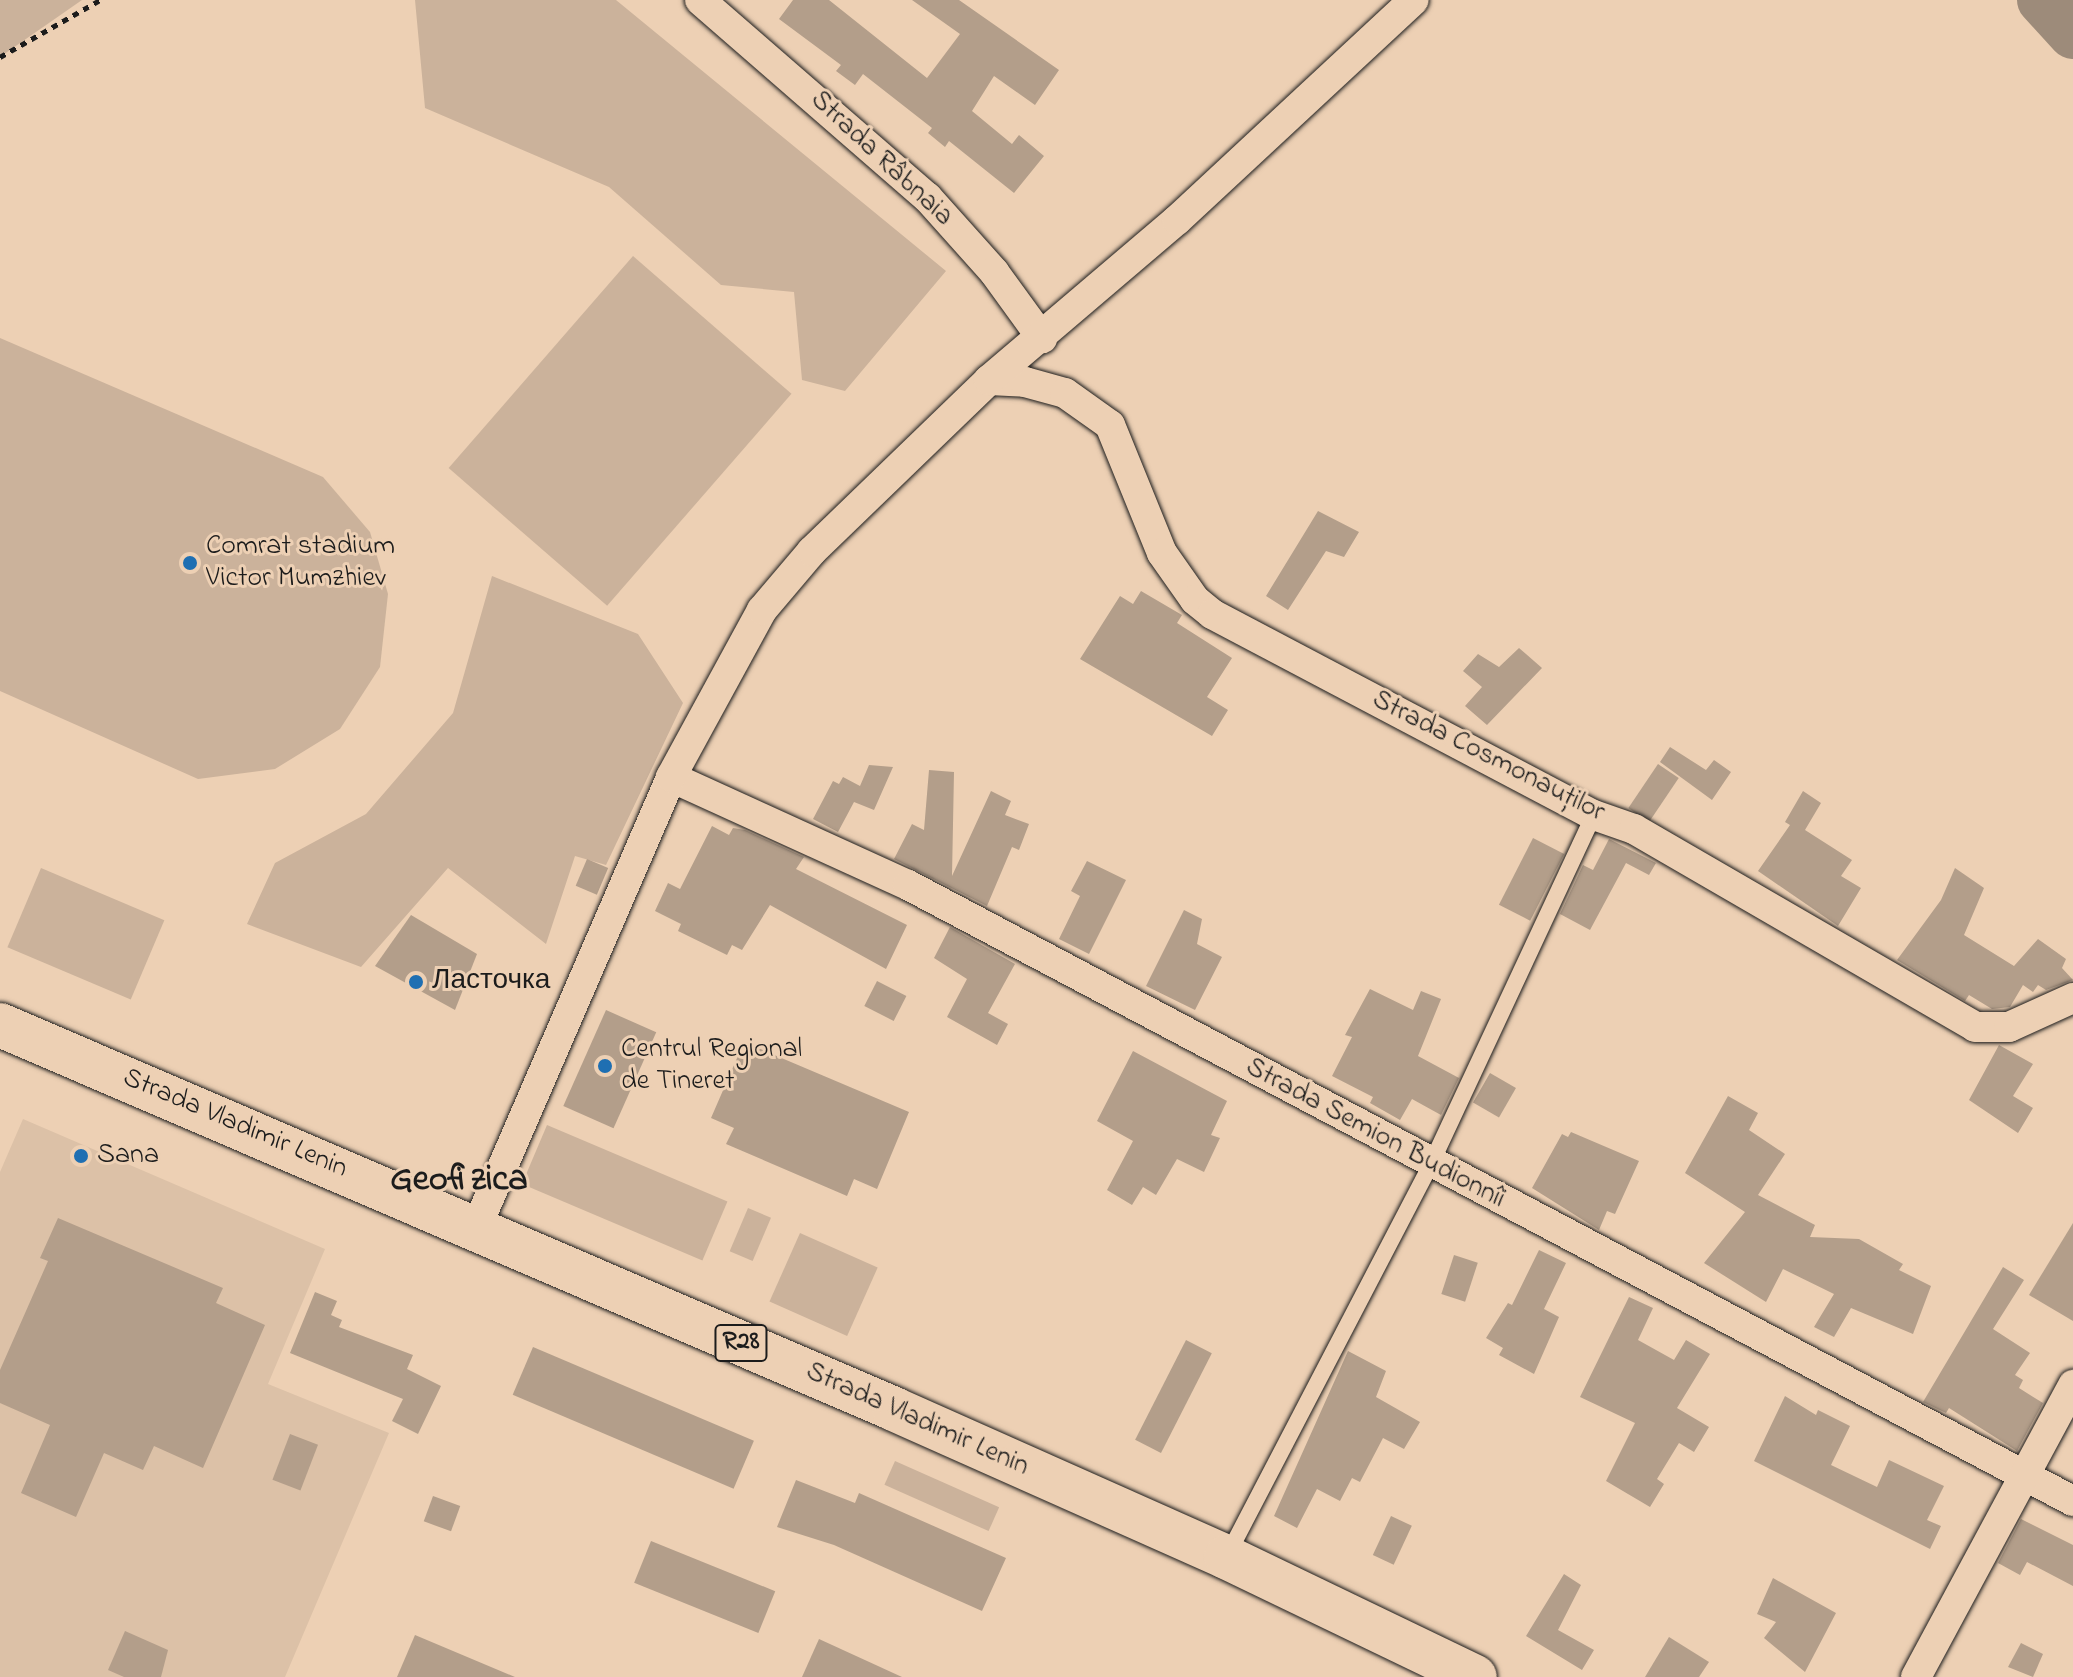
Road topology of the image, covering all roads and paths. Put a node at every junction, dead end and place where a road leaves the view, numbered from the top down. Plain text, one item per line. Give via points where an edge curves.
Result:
1 (100, 0) edge
2 (700, 0) edge
3 (1414, 0) edge
4 (0, 57) edge
5 (1042, 338) junction
6 (989, 380) junction
7 (671, 777) junction
8 (1594, 815) junction
9 (2073, 998) edge
10 (0, 1025) edge
11 (1431, 1164) junction
12 (477, 1226) junction
13 (2073, 1385) edge
14 (2022, 1476) junction
15 (2073, 1501) edge
16 (1226, 1557) junction
17 (1475, 1677) edge
18 (1916, 1677) edge

1 - 4 path
2 - 5 street, Strada Râbnaia via 927,197 994,272
3 - 5 street
5 - 6 street
6 - 7 street via 812,551 762,610
6 - 8 street, Strada Cosmonauților via 1025,382 1065,393 1110,425 1162,553 1195,600 1212,614
7 - 11 street, Strada Semion Budionnîi via 908,885
7 - 12 street
8 - 9 street, Strada Cosmonauților via 1634,829 1975,1027 2009,1027
8 - 11 lane
10 - 12 main road, Strada Vladimir Lenin / R28
11 - 14 street, Strada Semion Budionnîi
11 - 16 lane
12 - 16 main road, Strada Vladimir Lenin / R28
13 - 14 street
14 - 15 street, Strada Semion Budionnîi
14 - 18 street
16 - 17 main road, Strada Vladimir Lenin / R28

